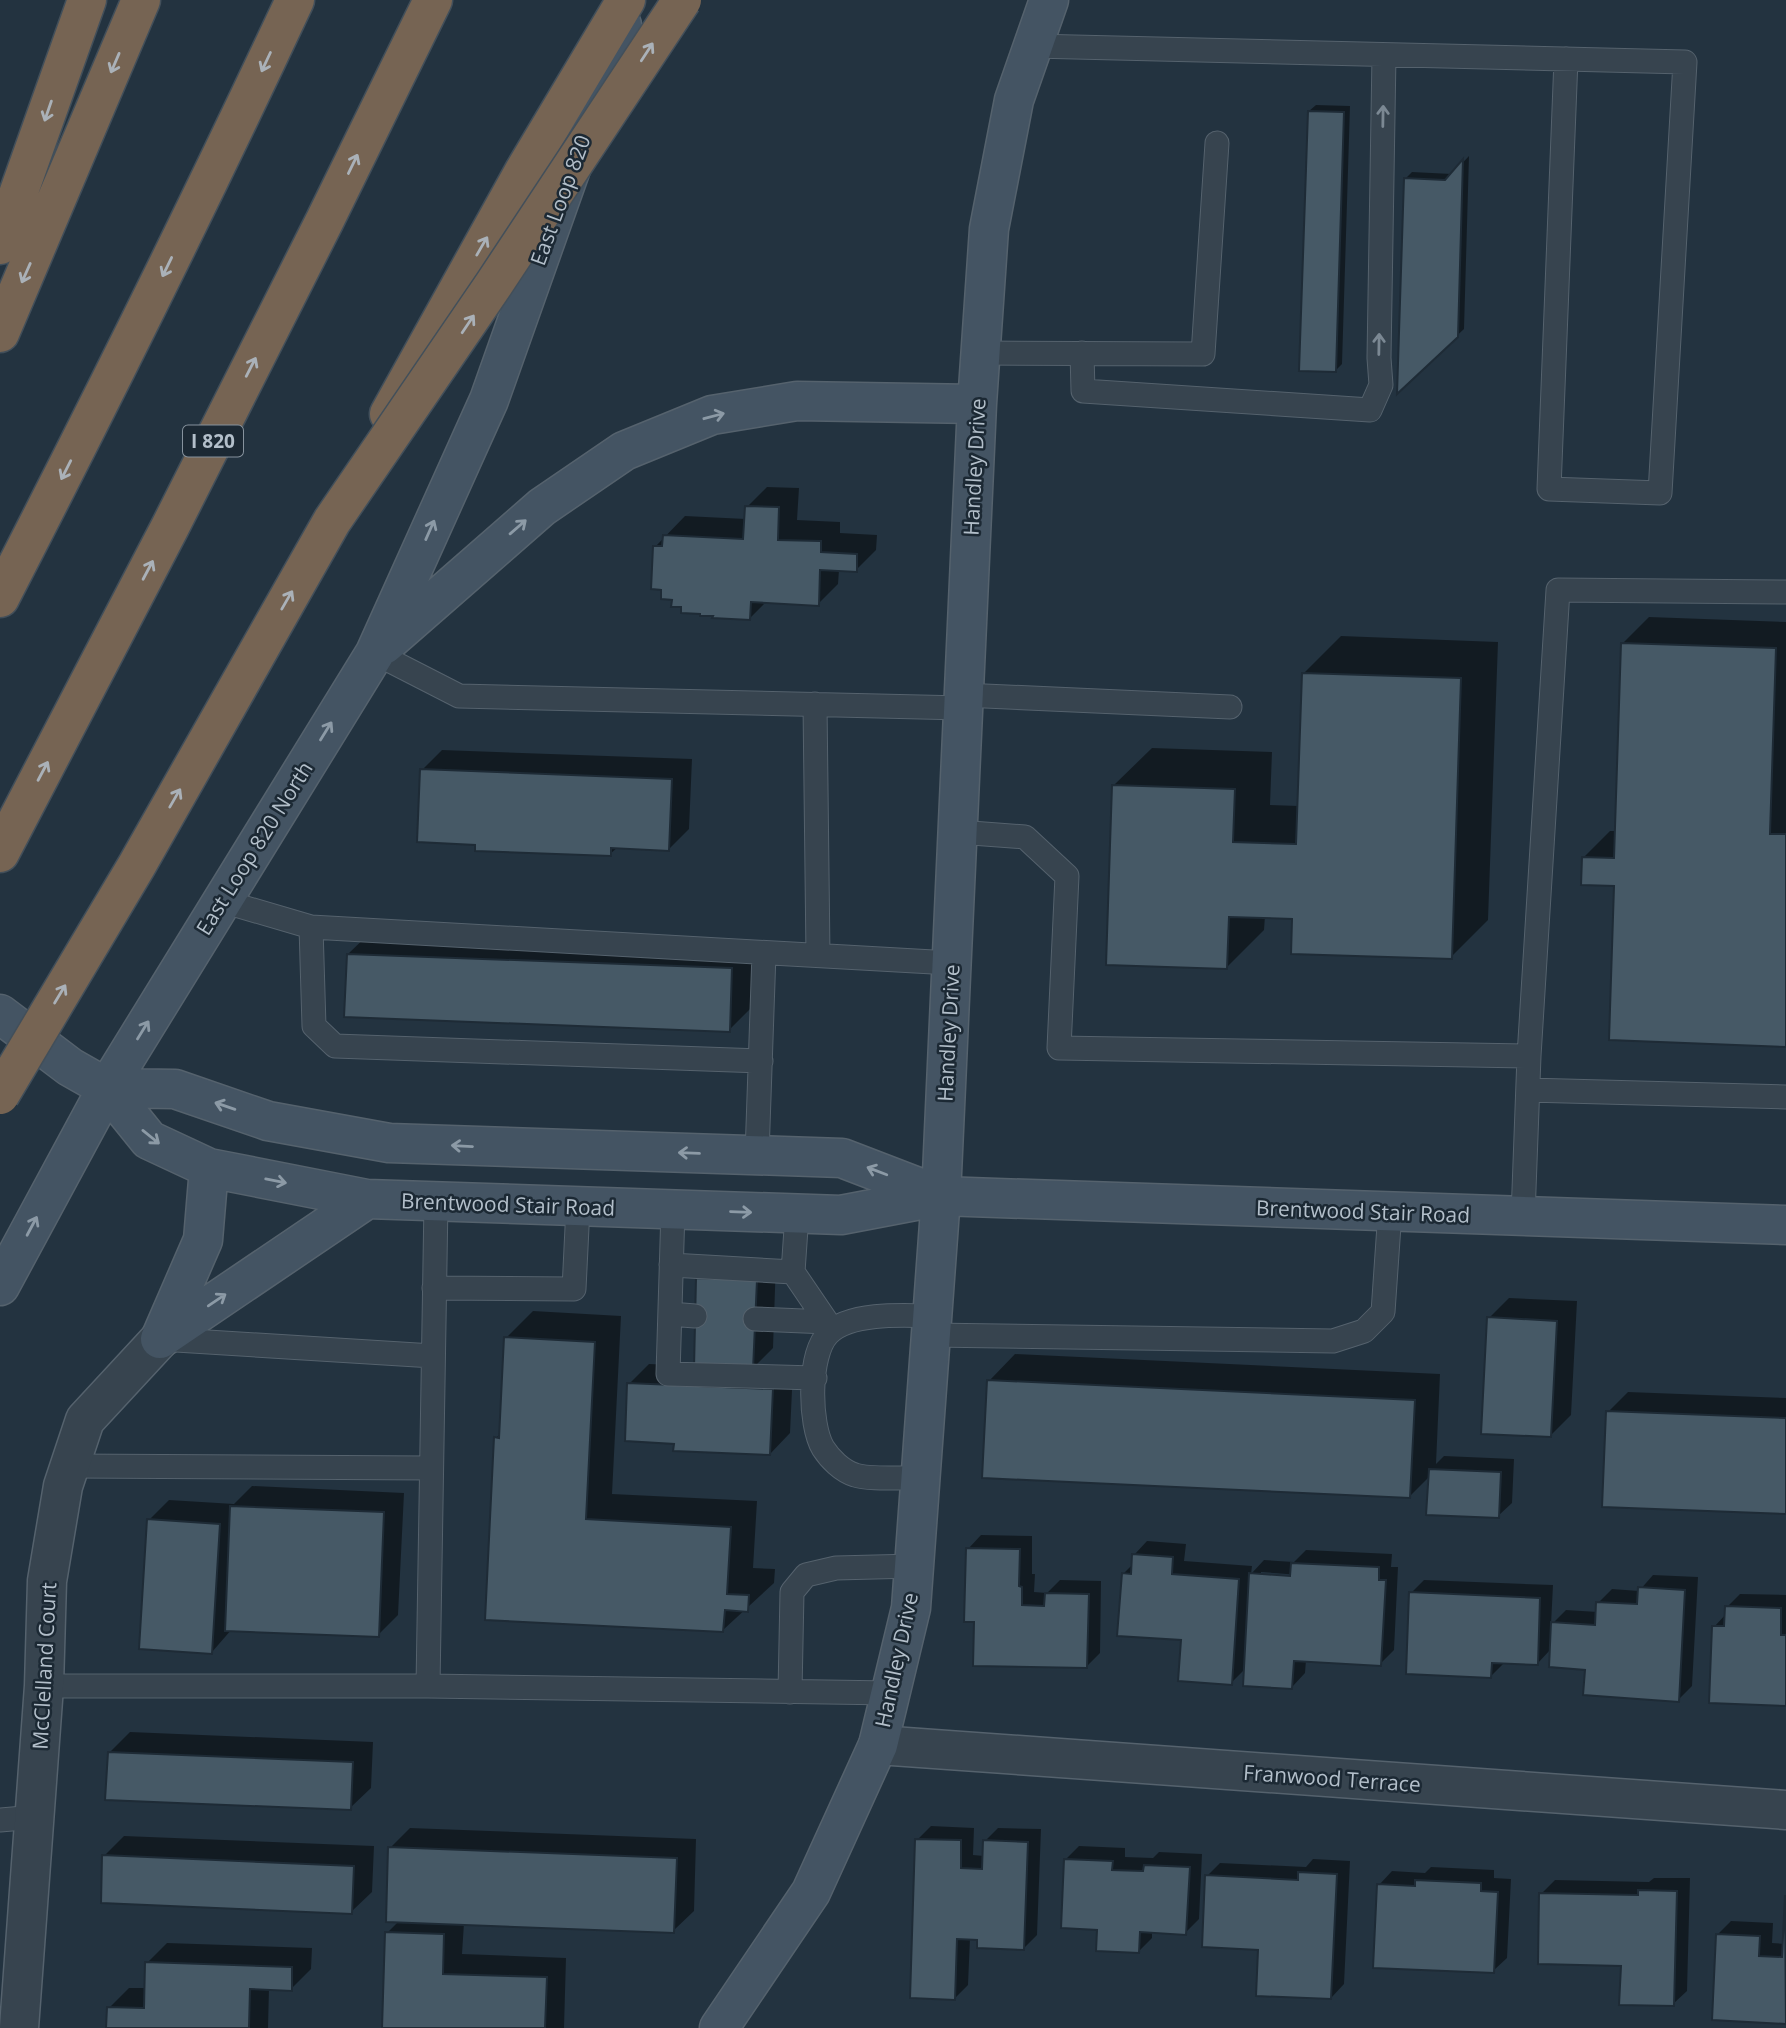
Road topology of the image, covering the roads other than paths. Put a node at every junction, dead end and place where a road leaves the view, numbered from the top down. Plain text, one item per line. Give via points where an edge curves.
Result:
1 (87, 0) edge
2 (141, 0) edge
3 (295, 0) edge
4 (433, 0) edge
5 (441, 0) edge
6 (628, 0) edge
7 (682, 0) edge
8 (1049, 0) edge
9 (1033, 46) junction
10 (410, 48) junction
11 (1384, 55) junction
12 (1566, 59) junction
13 (1217, 143) dead end
14 (0, 245) edge
15 (0, 333) edge
16 (980, 353) junction
17 (1082, 353) junction
18 (489, 400) joint
19 (976, 404) junction
20 (332, 521) junction
21 (1786, 592) edge
22 (0, 597) edge
23 (374, 653) junction
24 (963, 701) junction
25 (815, 704) junction
26 (1230, 707) dead end
27 (958, 832) junction
28 (6, 842) edge
29 (222, 901) junction
30 (311, 928) junction
31 (764, 953) junction
32 (818, 956) junction
33 (951, 963) junction
34 (0, 1014) edge
35 (1529, 1056) junction
36 (761, 1061) junction
37 (107, 1088) junction
38 (1528, 1090) junction
39 (0, 1095) edge
40 (1786, 1097) edge
41 (757, 1155) junction
42 (209, 1168) junction
43 (941, 1196) junction
44 (367, 1199) junction
45 (436, 1202) junction
46 (578, 1206) junction
47 (673, 1210) junction
48 (1390, 1211) junction
49 (797, 1213) junction
50 (1523, 1216) junction
51 (1786, 1225) edge
52 (671, 1265) junction
53 (793, 1272) junction
54 (0, 1286) edge
55 (434, 1288) junction
56 (670, 1314) junction
57 (695, 1316) dead end
58 (755, 1319) dead end
59 (931, 1326) junction
60 (828, 1328) junction
61 (160, 1339) junction
62 (433, 1356) junction
63 (815, 1378) junction
64 (69, 1466) junction
65 (432, 1468) junction
66 (920, 1478) junction
67 (914, 1566) junction
68 (44, 1686) junction
69 (428, 1686) junction
70 (790, 1692) junction
71 (891, 1693) junction
72 (878, 1745) junction
73 (1786, 1810) edge
74 (17, 1818) edge
75 (19, 2028) edge
76 (719, 2028) edge

1 -> 14 highway
2 -> 15 highway
3 -> 22 highway
4 - 10 highway, I 820
5 - 10 highway
6 - 18 main road, East Loop 820
20 -> 6 highway, bridge via 524,171
20 -> 7 highway, bridge
8 - 9 main road, Handley Drive
9 - 11 lane
9 - 16 main road, Handley Drive via 1014,100 989,229
28 -> 10 highway, I 820 via 177,514
11 - 12 lane
17 -> 11 lane via 1083,391 1370,410 1381,385
12 - 12 lane via 1685,62 1660,493 1549,488
13 - 17 lane via 1203,354
16 - 17 lane
16 - 19 main road, Handley Drive
23 -> 18 main road, East Loop 820 North
23 -> 19 main road via 542,507 624,451 712,415 797,401
19 - 24 main road, Handley Drive
39 -> 20 highway, bridge via 138,865
21 - 35 lane via 1558,590
23 - 25 lane via 459,696
29 -> 23 main road, East Loop 820 North
24 - 25 lane
24 - 26 lane
24 - 27 main road, Handley Drive
25 - 32 lane
27 - 33 main road, Handley Drive
27 - 35 lane via 1025,837 1067,876 1059,1048
29 - 30 lane
37 -> 29 main road, East Loop 820 North
30 - 31 lane
30 - 36 lane via 314,1026 335,1046
31 - 32 lane
31 - 36 lane
32 - 33 lane
33 - 43 main road, Handley Drive
34 - 37 main road, Brentwood Stair Road via 70,1067
35 - 38 lane
36 - 41 lane
41 -> 37 main road, Brentwood Stair Road via 389,1143 268,1121 175,1089
37 -> 42 main road, Brentwood Stair Road via 149,1140
54 -> 37 main road, East Loop 820 North
38 - 40 lane
38 - 50 lane
43 -> 41 main road, Brentwood Stair Road via 842,1158
42 -> 44 main road, Brentwood Stair Road
42 - 61 main road via 203,1240
43 - 48 main road, Brentwood Stair Road
43 - 49 main road, Brentwood Stair Road via 841,1215
43 - 59 main road, Handley Drive
44 - 45 main road, Brentwood Stair Road
61 -> 44 main road
45 - 46 main road, Brentwood Stair Road
45 - 55 lane
46 - 47 main road, Brentwood Stair Road
46 - 55 lane via 575,1289
47 -> 49 main road, Brentwood Stair Road
47 - 52 lane
48 - 50 main road, Brentwood Stair Road
48 - 59 lane via 1383,1312 1364,1331 1333,1341
49 - 53 lane
50 - 51 main road, Brentwood Stair Road
52 - 53 lane
52 - 56 lane
53 - 60 lane
55 - 62 lane
56 - 57 lane
56 - 63 lane via 668,1374
58 - 60 lane
59 - 60 lane via 893,1315
59 - 66 main road, Handley Drive
60 - 63 lane via 817,1350
61 - 62 lane
61 - 64 street, McClelland Court via 85,1420
62 - 65 lane
63 - 66 lane via 812,1406 822,1446 838,1466 856,1476
64 - 65 lane
64 - 68 street, McClelland Court via 47,1581
65 - 69 lane
66 - 67 main road, Handley Drive
67 - 70 lane via 836,1568 806,1575 792,1592
67 - 71 main road, Handley Drive via 911,1608
68 - 69 lane
68 - 74 street, McClelland Court
69 - 70 lane
70 - 71 lane
71 - 72 main road, Handley Drive
72 - 73 street, Franwood Terrace
72 - 76 main road, Handley Drive via 811,1892
74 - 75 street, McClelland Court

